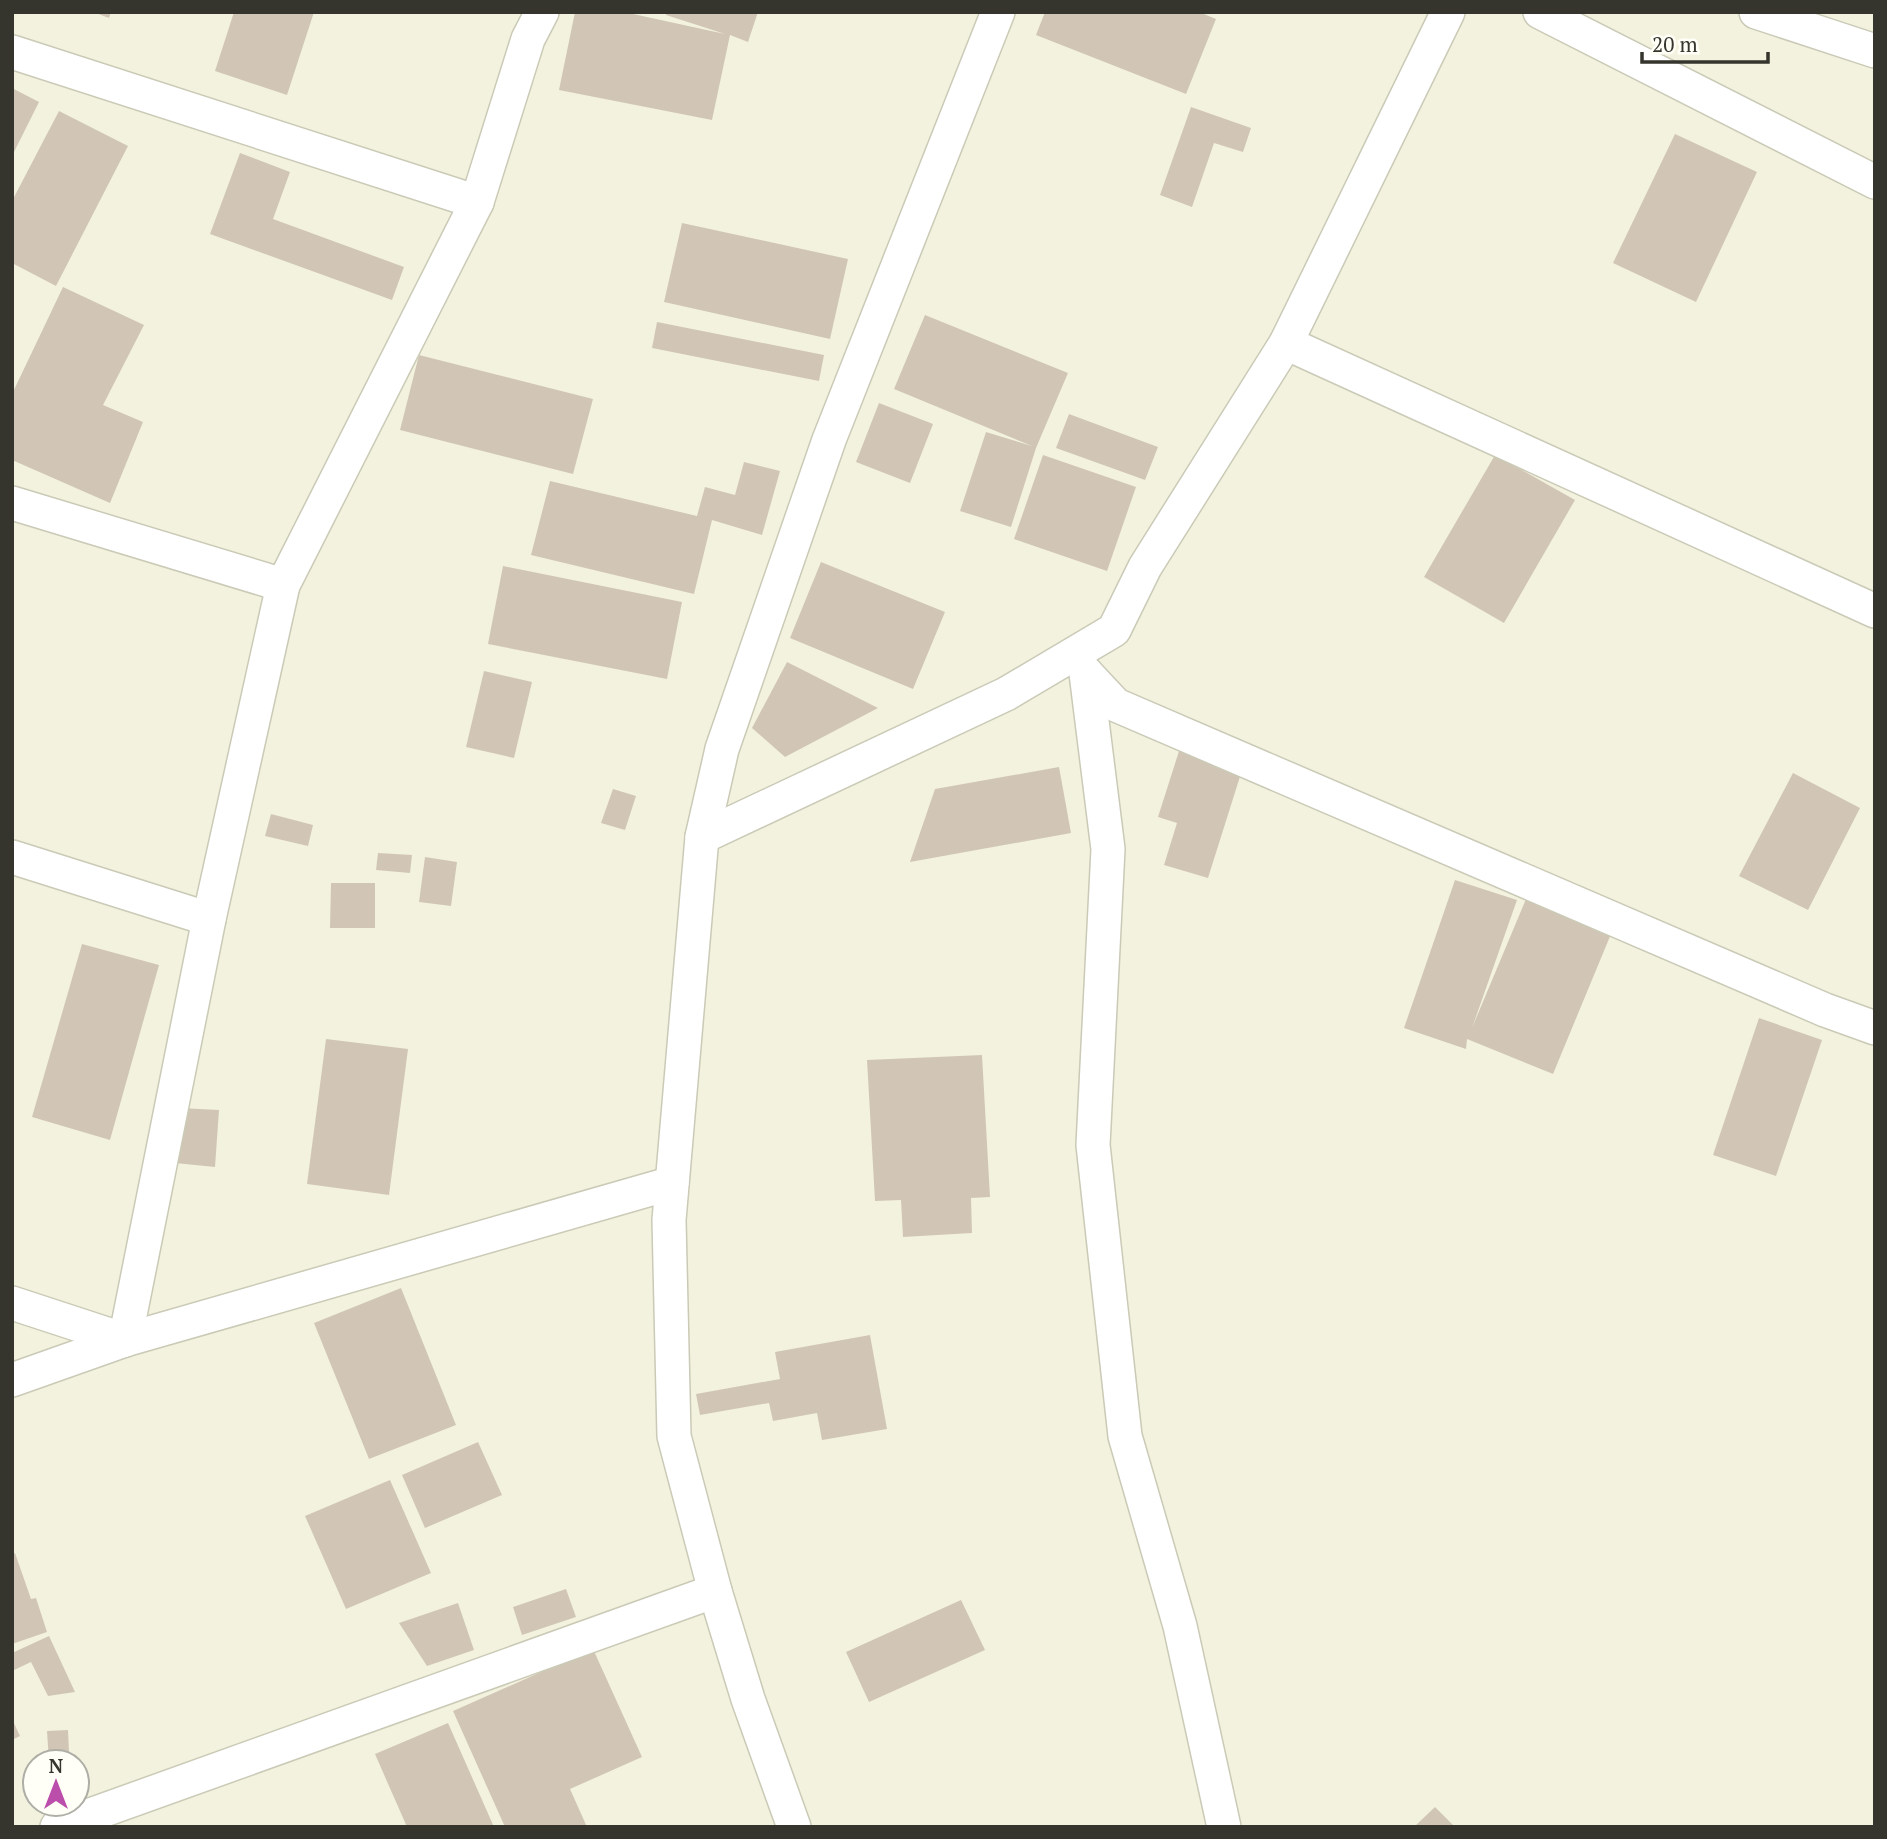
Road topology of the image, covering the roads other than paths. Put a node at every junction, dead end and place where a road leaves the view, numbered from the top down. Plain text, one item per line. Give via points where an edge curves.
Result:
1 (542, 12) edge
2 (998, 12) edge
3 (1448, 12) edge
4 (1540, 12) edge
5 (1756, 12) edge
6 (1875, 51) edge
7 (12, 52) edge
8 (1875, 182) edge
9 (477, 202) junction
10 (1286, 343) junction
11 (12, 503) edge
12 (282, 585) junction
13 (1875, 611) edge
14 (702, 837) junction
15 (12, 857) edge
16 (209, 919) junction
17 (1875, 1028) edge
18 (672, 1183) junction
19 (12, 1303) edge
20 (125, 1340) junction
21 (12, 1380) edge
22 (715, 1591) junction
23 (57, 1827) edge
24 (794, 1827) edge
25 (1224, 1827) edge

1 - 9 street via 528,39
2 - 14 street via 829,440 722,749
3 - 10 street
4 - 8 street
5 - 6 street
7 - 9 street
9 - 12 street
10 - 13 street
10 - 14 street via 1146,567 1114,630 1006,694
11 - 12 street
12 - 16 street
14 - 18 street
15 - 16 street
16 - 20 street
17 - 25 street via 1116,705 1086,673 1108,849 1093,1144 1125,1436 1180,1626
18 - 20 street
18 - 22 street via 674,1436
19 - 20 street
20 - 21 street
22 - 23 street
22 - 24 street

